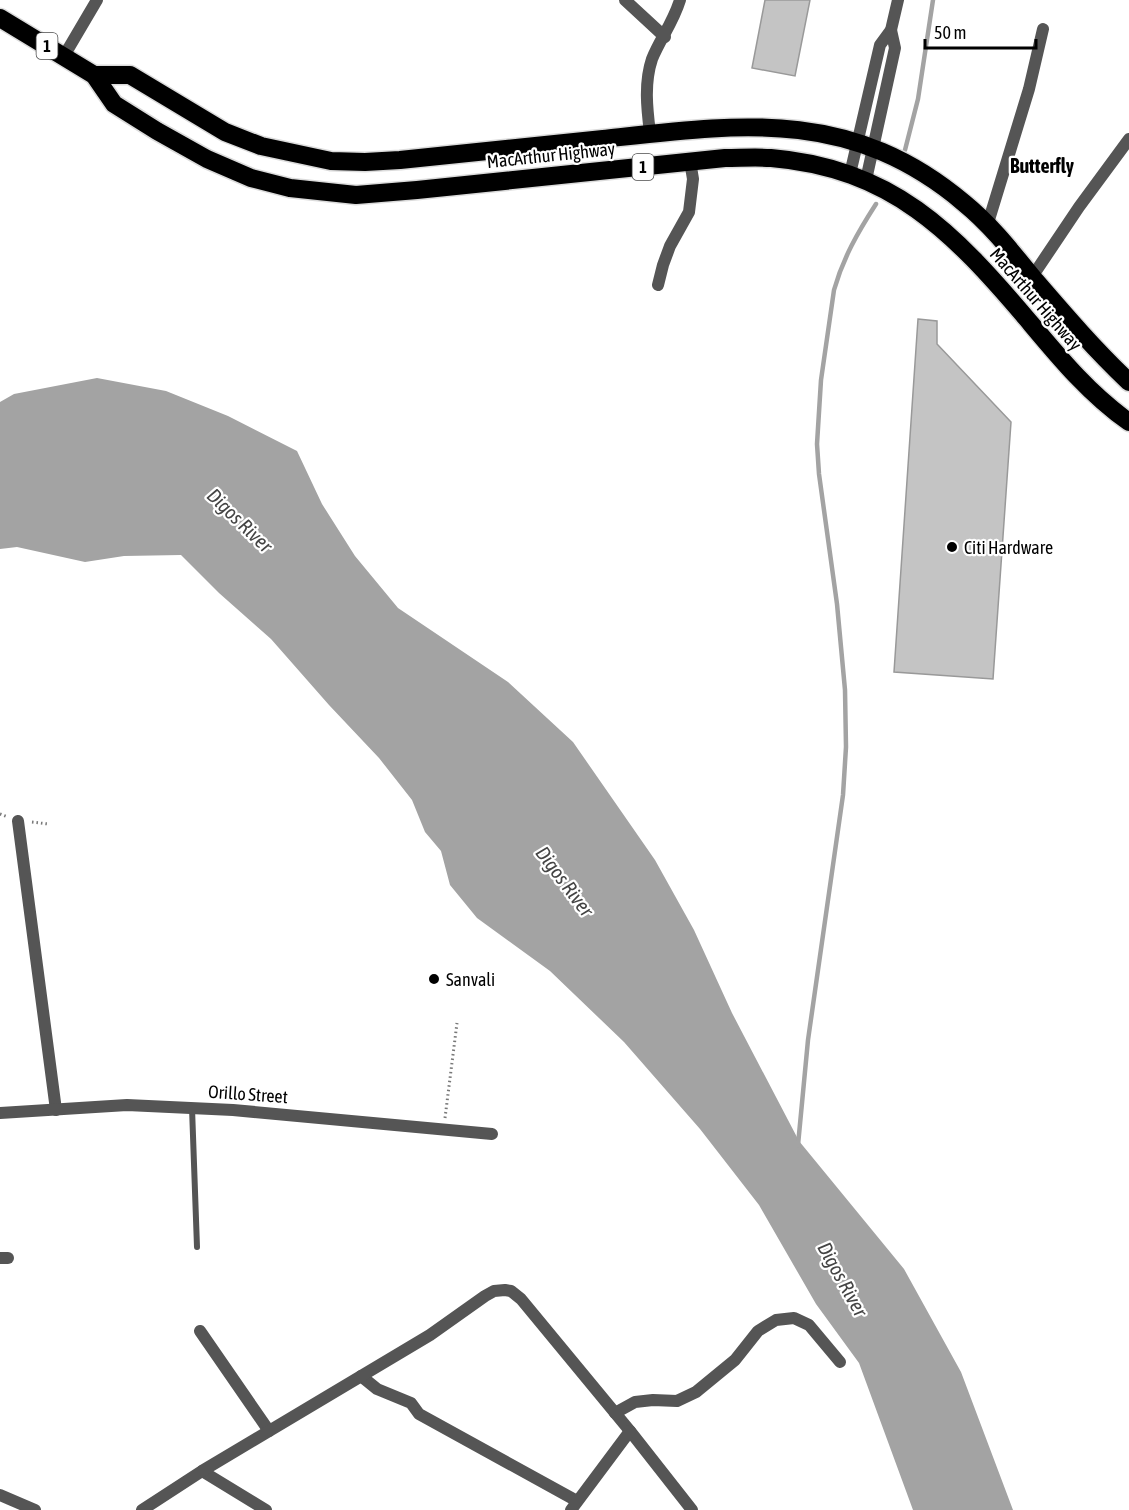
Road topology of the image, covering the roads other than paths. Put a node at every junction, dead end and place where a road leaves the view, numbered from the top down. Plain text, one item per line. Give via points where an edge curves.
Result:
1 (97, 0) edge
2 (625, 0) edge
3 (680, 0) edge
4 (898, 0) edge
5 (0, 18) edge
6 (1043, 29) dead end
7 (665, 37) junction
8 (64, 56) junction
9 (94, 75) junction
10 (650, 134) junction
11 (1129, 139) edge
12 (864, 144) junction
13 (690, 162) junction
14 (858, 177) junction
15 (988, 223) junction
16 (1032, 277) junction
17 (658, 285) dead end
18 (1129, 382) edge
19 (1129, 422) edge
20 (18, 821) dead end
21 (192, 1108) junction
22 (56, 1110) junction
23 (0, 1113) edge
24 (492, 1134) dead end
25 (197, 1247) dead end
26 (200, 1331) dead end
27 (840, 1362) dead end
28 (361, 1376) junction
29 (615, 1413) junction
30 (268, 1431) junction
31 (630, 1431) junction
32 (202, 1471) junction
33 (0, 1495) edge
34 (574, 1506) edge
35 (35, 1510) edge
36 (142, 1510) edge
37 (266, 1510) edge
38 (692, 1510) edge

1 - 8 street
2 - 7 street
3 - 7 street
4 - 12 street via 891,30 895,48
5 - 8 highway, MacArthur Highway / 1
6 - 15 street
7 - 10 street via 648,75
8 - 9 highway, MacArthur Highway / 1
9 - 10 highway, MacArthur Highway / 1 via 130,75 225,132 261,146 331,161 400,160
9 - 13 highway, MacArthur Highway / 1 via 114,104 167,136 251,178 290,188 366,194
10 - 12 highway, MacArthur Highway / 1 via 766,126 827,134
11 - 16 street
12 - 14 street
12 - 15 highway, MacArthur Highway / 1 via 925,174
13 - 14 highway, MacArthur Highway / 1 via 769,158 803,162
13 - 17 street via 693,179 689,212 670,246
14 - 19 highway, MacArthur Highway / 1 via 901,198 960,244 1083,383
15 - 16 highway, MacArthur Highway / 1
16 - 18 highway, MacArthur Highway / 1
20 - 22 street
21 - 22 street, Orillo Street via 127,1105
21 - 24 street, Orillo Street
21 - 25 lane
22 - 23 street, Orillo Street
26 - 30 street
27 - 29 street via 809,1325 794,1318 776,1320 758,1331 735,1360 696,1392 677,1401 635,1402
28 - 29 street via 430,1335 484,1296 505,1290 518,1295
28 - 30 street
28 - 34 street via 377,1389 411,1403 419,1414
29 - 31 street
30 - 32 street
31 - 34 street
31 - 38 street
32 - 36 street
32 - 37 street
33 - 35 street

